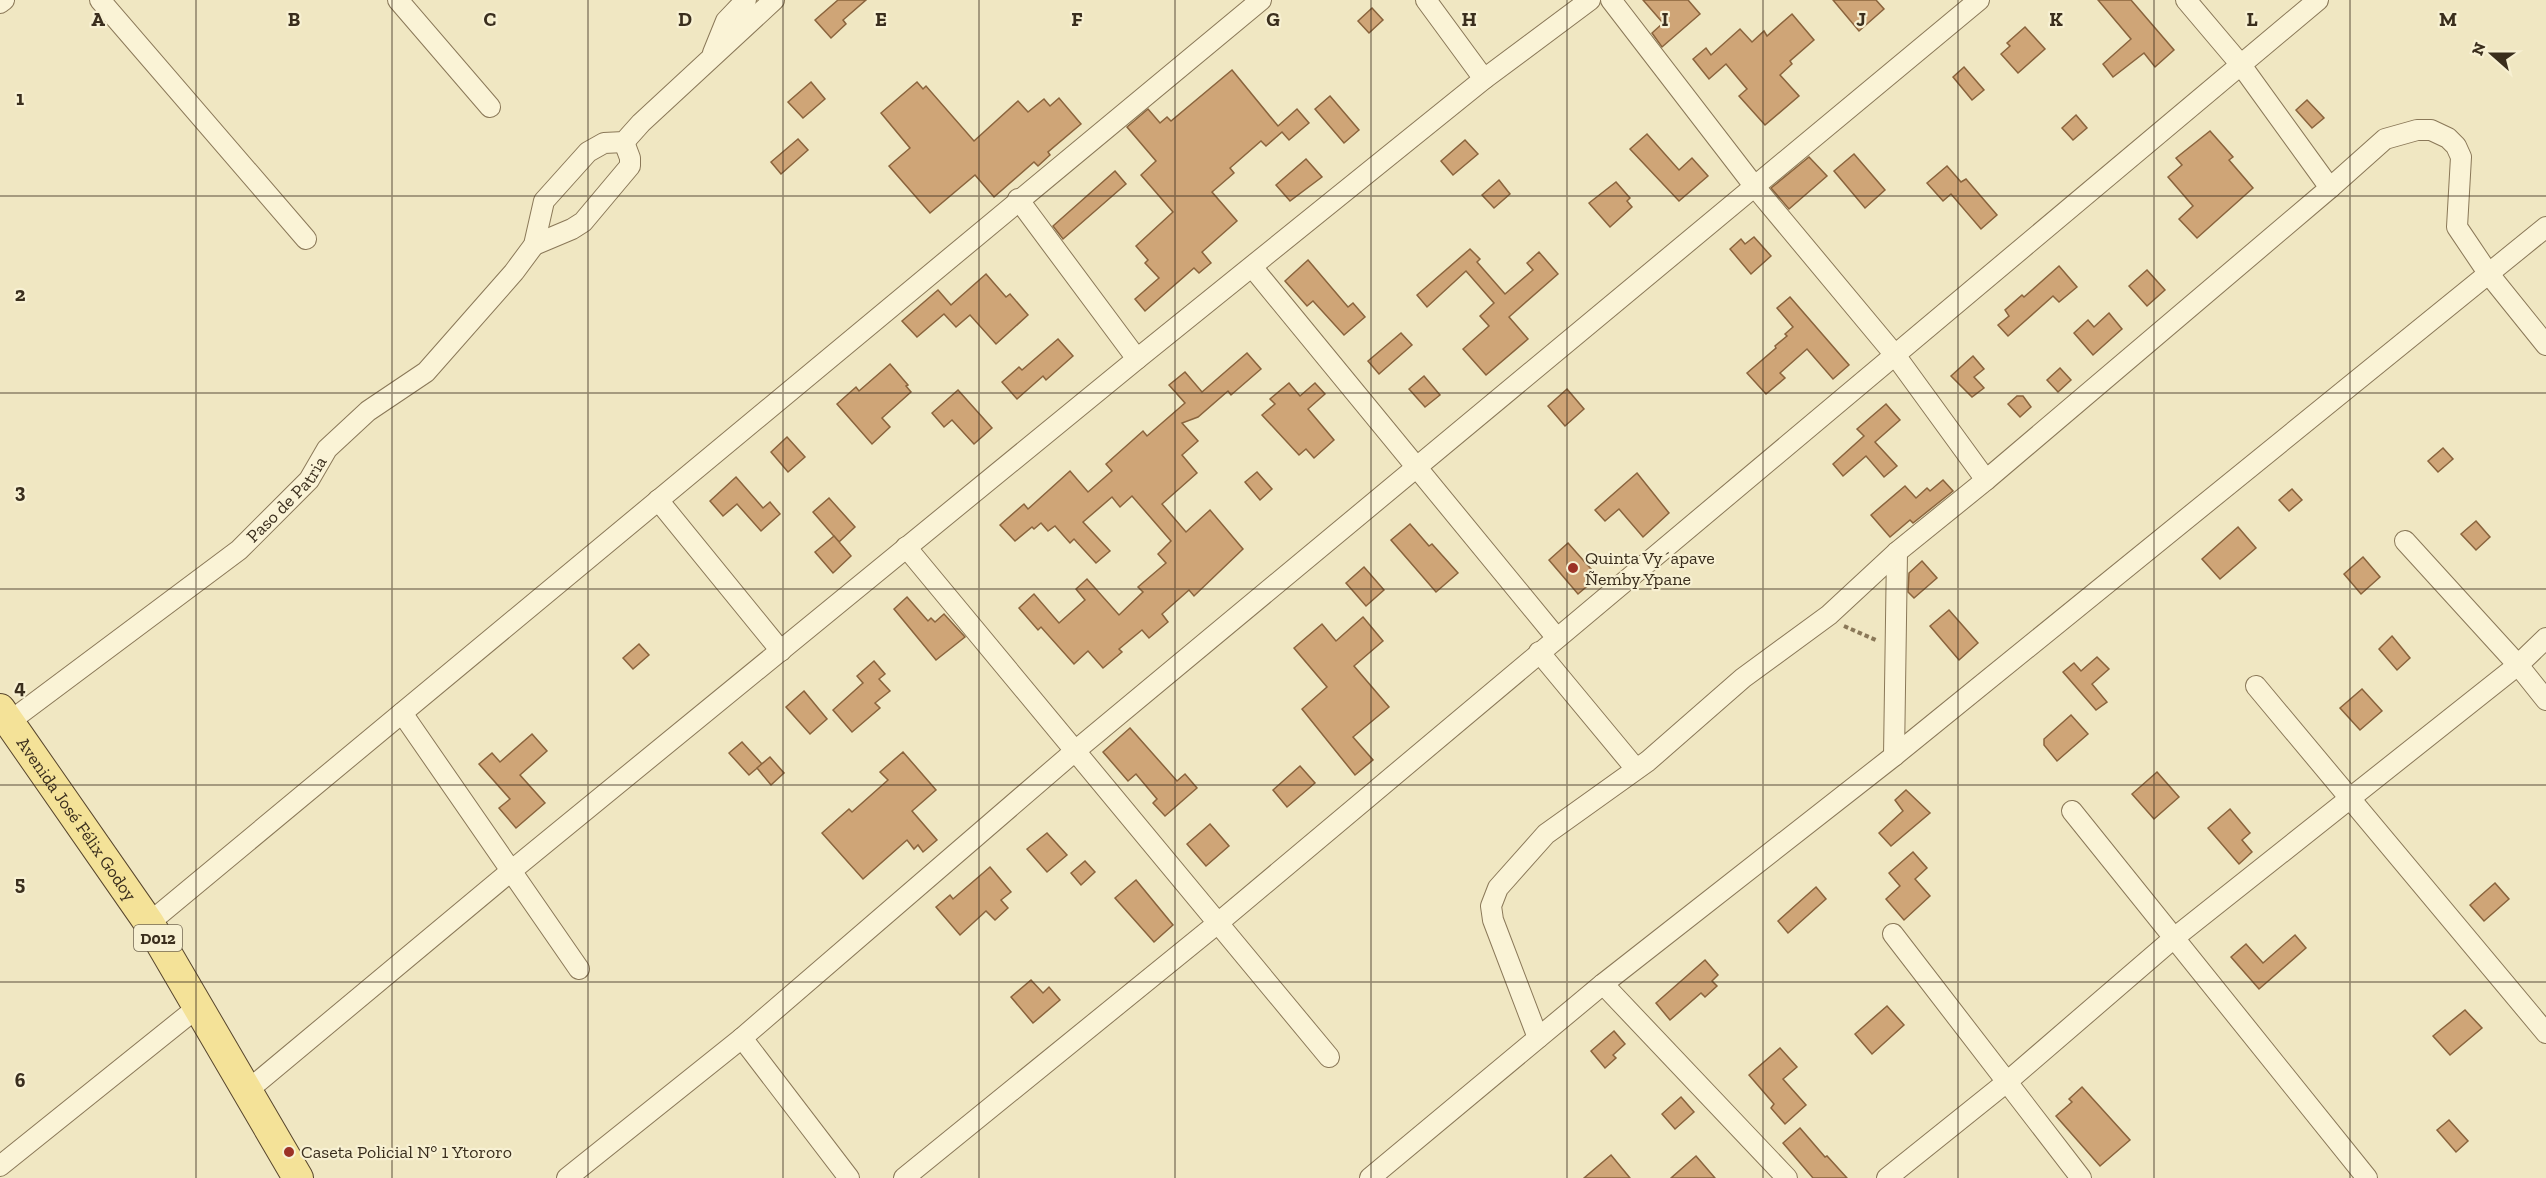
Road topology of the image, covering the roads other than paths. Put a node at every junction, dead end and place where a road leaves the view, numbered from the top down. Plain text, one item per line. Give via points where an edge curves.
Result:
1 (100, 0) edge
2 (398, 0) edge
3 (746, 0) edge
4 (774, 0) edge
5 (1261, 0) edge
6 (1426, 0) edge
7 (1590, 0) edge
8 (1611, 0) edge
9 (1979, 0) edge
10 (2186, 0) edge
11 (2318, 0) edge
12 (708, 62) junction
13 (2241, 65) junction
14 (1484, 79) junction
15 (490, 107) dead end
16 (624, 142) junction
17 (1755, 187) junction
18 (2330, 188) junction
19 (1018, 200) junction
20 (2546, 227) edge
21 (306, 239) dead end
22 (534, 245) junction
23 (1253, 268) junction
24 (2488, 273) junction
25 (2546, 345) edge
26 (1895, 355) junction
27 (1137, 360) junction
28 (1415, 467) junction
29 (1986, 480) junction
30 (658, 500) junction
31 (2406, 541) dead end
32 (906, 547) junction
33 (1897, 552) junction
34 (1556, 637) junction
35 (2546, 638) edge
36 (781, 651) junction
37 (1539, 652) junction
38 (2518, 664) junction
39 (2256, 686) dead end
40 (2546, 700) edge
41 (402, 713) junction
42 (5, 716) edge
43 (1076, 751) junction
44 (1893, 756) junction
45 (1636, 769) junction
46 (2349, 798) junction
47 (2072, 811) dead end
48 (511, 871) junction
49 (149, 923) junction
50 (1218, 923) junction
51 (1893, 934) dead end
52 (2174, 938) junction
53 (579, 969) dead end
54 (1603, 984) junction
55 (198, 1007) junction
56 (2546, 1033) edge
57 (742, 1038) junction
58 (1538, 1038) junction
59 (1329, 1058) dead end
60 (2008, 1081) junction
61 (247, 1092) junction
62 (0, 1166) edge
63 (298, 1178) edge
64 (567, 1178) edge
65 (849, 1178) edge
66 (904, 1178) edge
67 (1370, 1178) edge
68 (1787, 1178) edge
69 (1887, 1178) edge
70 (2082, 1178) edge
71 (2367, 1178) edge

1 - 21 street
2 - 15 street
3 - 12 street via 726,21
4 - 12 street
5 - 19 street
6 - 14 street
7 - 14 street
8 - 17 street
9 - 17 street
10 - 13 street
11 - 13 street
12 - 16 street
13 - 18 street
13 - 26 street
14 - 23 street
16 - 22 street, Paso de Patria via 604,143 588,152 552,190 540,212
16 - 22 street via 630,166 583,222
17 - 26 street
17 - 28 street
18 - 24 street via 2385,140 2417,130 2431,130 2448,138 2461,157 2457,226
18 - 29 street
19 - 27 street
19 - 30 street
20 - 24 street
22 - 42 street, Paso de Patria via 426,372 368,411 327,449 309,480 239,550
23 - 27 street
23 - 28 street
24 - 25 street
24 - 44 street
26 - 29 street
26 - 34 street
27 - 32 street
28 - 34 street
28 - 43 street
29 - 33 street
30 - 36 street
30 - 41 street
31 - 38 street
32 - 36 street
32 - 43 street
33 - 44 street
33 - 45 street via 1829,615 1743,678
34 - 37 street
35 - 38 street
36 - 48 street
37 - 45 street
37 - 50 street
38 - 40 street
38 - 46 street
39 - 46 street
41 - 48 street
41 - 49 street
42 - 49 main road, Avenida José Félix Godoy / D012
43 - 50 street
43 - 57 street
44 - 54 street
45 - 58 street via 1546,834 1498,888 1491,906
46 - 52 street
46 - 56 street
47 - 52 street
48 - 53 street
48 - 61 street
49 - 55 main road, Avenida José Félix Godoy / D012
50 - 59 street
50 - 66 street
51 - 60 street
52 - 60 street
52 - 71 street
54 - 58 street
54 - 68 street
55 - 61 main road, Avenida José Félix Godoy / D012
55 - 62 street
57 - 64 street
57 - 65 street
58 - 67 street
60 - 69 street
60 - 70 street
61 - 63 main road, Avenida José Félix Godoy / D012

